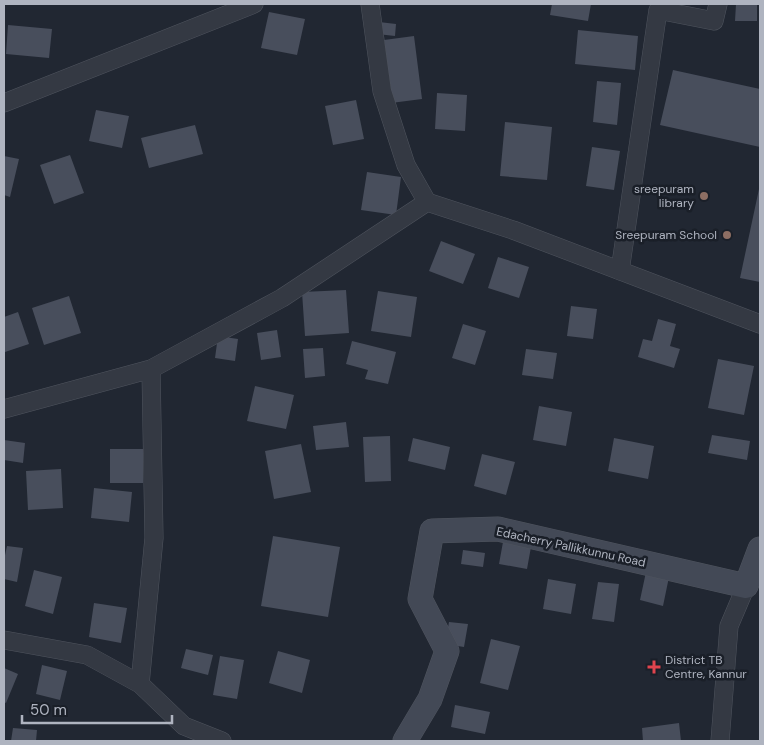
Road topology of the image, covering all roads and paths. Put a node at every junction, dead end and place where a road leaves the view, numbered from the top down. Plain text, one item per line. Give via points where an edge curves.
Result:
1 (254, 4) edge
2 (370, 4) edge
3 (718, 4) edge
4 (4, 103) edge
5 (427, 202) junction
6 (620, 271) junction
7 (760, 324) edge
8 (151, 369) junction
9 (4, 409) edge
10 (760, 549) edge
11 (746, 586) junction
12 (4, 640) edge
13 (140, 684) junction
14 (222, 741) edge
15 (405, 741) edge
16 (720, 741) edge

1 - 4 street
2 - 5 street via 382,91 406,165
3 - 6 street via 714,21 658,10
5 - 6 street via 513,230
5 - 8 street via 282,298
6 - 7 street
8 - 9 street
8 - 13 street via 154,538
10 - 11 main road
11 - 15 main road, Edacherry Pallikkunnu Road via 498,529 432,532 420,598 447,651 430,699
11 - 16 street via 730,626
12 - 13 street via 87,655
13 - 14 street via 184,726

